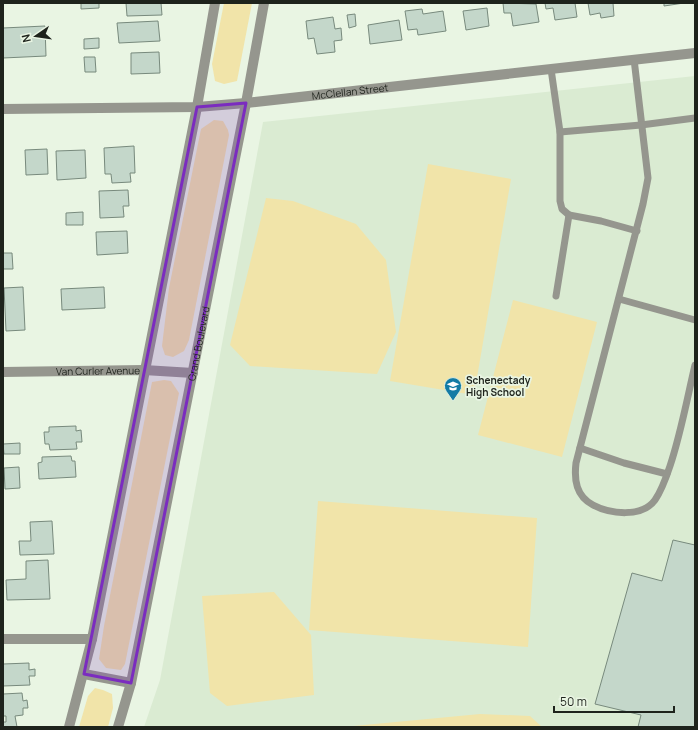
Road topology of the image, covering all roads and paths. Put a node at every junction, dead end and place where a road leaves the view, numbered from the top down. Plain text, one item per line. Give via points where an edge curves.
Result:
1 (215, 3) edge
2 (264, 3) edge
3 (695, 53) edge
4 (634, 59) junction
5 (551, 69) junction
6 (246, 103) junction
7 (196, 107) junction
8 (3, 109) edge
9 (695, 118) edge
10 (641, 125) junction
11 (560, 132) junction
12 (569, 215) junction
13 (637, 231) junction
14 (556, 296) dead end
15 (619, 298) junction
16 (695, 320) edge
17 (695, 365) edge
18 (144, 370) junction
19 (3, 372) edge
20 (193, 373) junction
21 (580, 448) junction
22 (667, 474) junction
23 (3, 639) edge
24 (92, 639) junction
25 (84, 674) junction
26 (131, 683) junction
27 (69, 727) edge
28 (118, 727) edge

1 - 7 street
2 - 6 street, Grand Boulevard
3 - 4 street, McClellan Street
4 - 5 street, McClellan Street
4 - 10 lane
5 - 6 street, McClellan Street
5 - 11 lane
6 - 7 street, McClellan Street
6 - 20 street, Grand Boulevard
7 - 8 street, McClellan Street
7 - 18 street
9 - 10 lane
10 - 11 lane
10 - 13 lane via 648,178
11 - 12 lane via 560,201 562,209
12 - 13 lane
12 - 14 lane
13 - 15 lane
15 - 16 lane
15 - 21 lane
17 - 22 lane via 677,444
18 - 19 street, Van Curler Avenue
18 - 20 street, Van Curler Avenue
18 - 24 street
20 - 26 street, Grand Boulevard
21 - 22 lane
21 - 22 lane via 574,476 586,501 598,507 626,513 647,508 655,501
23 - 24 street
24 - 25 street
25 - 26 street
25 - 27 street
26 - 28 street, Grand Boulevard

